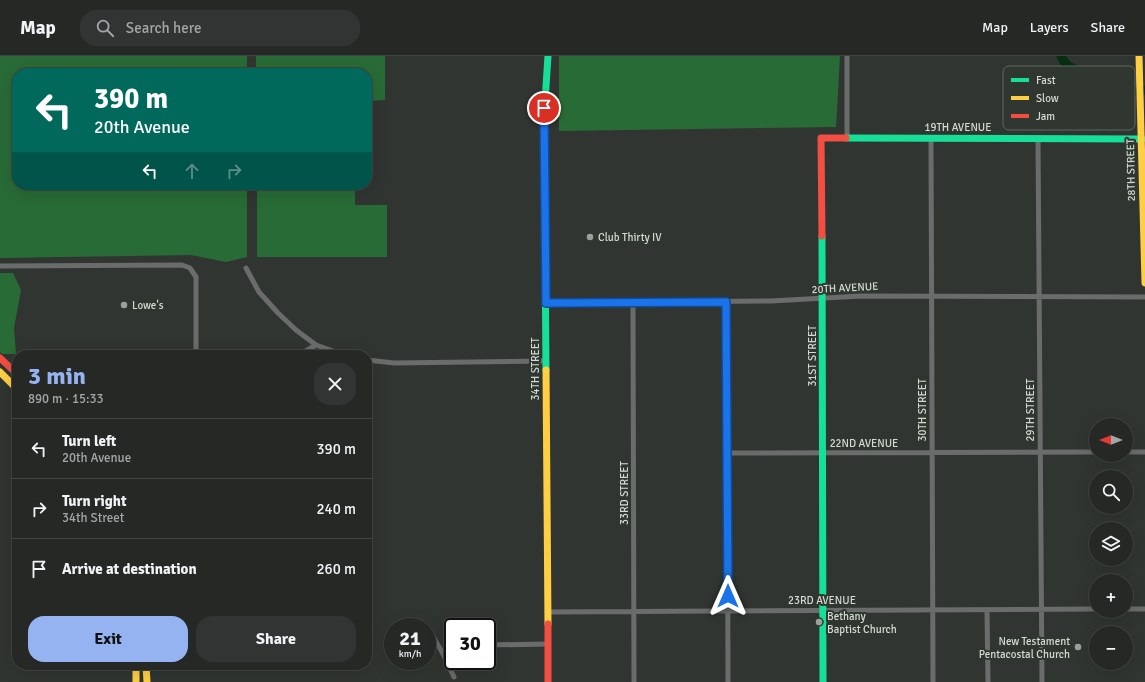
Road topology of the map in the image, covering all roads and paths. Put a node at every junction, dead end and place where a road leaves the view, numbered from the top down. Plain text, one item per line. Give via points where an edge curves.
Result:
1 (548, 56) edge
2 (847, 56) edge
3 (1139, 56) edge
4 (1142, 76) edge
5 (847, 138) junction
6 (931, 138) junction
7 (1038, 138) junction
8 (1142, 139) junction
9 (0, 266) edge
10 (246, 268) dead end
11 (1145, 283) edge
12 (931, 296) junction
13 (1039, 296) junction
14 (1145, 297) edge
15 (823, 298) junction
16 (726, 302) junction
17 (546, 303) junction
18 (633, 303) junction
19 (316, 344) junction
20 (196, 350) edge
21 (307, 350) edge
22 (331, 350) edge
23 (0, 358) edge
24 (372, 360) edge
25 (545, 361) junction
26 (12, 369) edge
27 (0, 372) edge
28 (12, 384) edge
29 (1040, 452) junction
30 (1089, 452) edge
31 (1133, 452) edge
32 (1145, 452) edge
33 (727, 453) junction
34 (823, 453) junction
35 (932, 453) junction
36 (1041, 609) junction
37 (1089, 609) edge
38 (1133, 609) edge
39 (1145, 609) edge
40 (823, 610) junction
41 (933, 610) junction
42 (987, 610) junction
43 (634, 611) junction
44 (728, 611) junction
45 (548, 612) junction
46 (436, 642) edge
47 (548, 644) junction
48 (496, 645) edge
49 (442, 652) joint
50 (136, 670) edge
51 (146, 670) edge
52 (454, 677) dead end
53 (136, 682) edge
54 (147, 682) edge
55 (548, 682) edge
56 (634, 682) edge
57 (728, 682) edge
58 (824, 682) edge
59 (933, 682) edge
60 (988, 682) edge
61 (1042, 682) edge

1 - 17 street, 34TH STREET via 544,117
2 - 5 street
3 - 4 street, 28TH STREET
4 - 8 street, 28TH STREET
5 - 6 street, 19TH AVENUE
5 - 15 street, 31ST STREET via 821,138
6 - 7 street, 19TH AVENUE
6 - 12 street, 30TH STREET
7 - 8 street, 19TH AVENUE
7 - 13 street, 29TH STREET
8 - 11 street, 28TH STREET
9 - 20 street via 182,265 190,268 196,277
10 - 19 street via 259,292 278,313
12 - 13 street, 20TH AVENUE
12 - 15 street, 20TH AVENUE
12 - 35 street, 30TH STREET
13 - 14 street, 20TH AVENUE
13 - 29 street, 29TH STREET
15 - 16 street, 20TH AVENUE
15 - 34 street, 31ST STREET
16 - 18 street, 20TH AVENUE
16 - 33 street
17 - 18 street, 20TH AVENUE
17 - 25 street, 34TH STREET
18 - 43 street, 33RD STREET
19 - 21 street
19 - 22 street
23 - 26 street
24 - 25 street
25 - 45 street, 34TH STREET
27 - 28 street
29 - 30 street, 22ND AVENUE
29 - 35 street, 22ND AVENUE
29 - 36 street, 29TH STREET
31 - 32 street
33 - 34 street, 22ND AVENUE
33 - 44 street
34 - 35 street, 22ND AVENUE
34 - 40 street, 31ST STREET
35 - 41 street, 30TH STREET
36 - 37 street, 23RD AVENUE
36 - 42 street, 23RD AVENUE
36 - 61 street, 29TH STREET
38 - 39 street
40 - 41 street, 23RD AVENUE
40 - 44 street, 23RD AVENUE
40 - 58 street, 31ST STREET
41 - 42 street, 23RD AVENUE
41 - 59 street, 30TH STREET
42 - 60 street
43 - 44 street, 23RD AVENUE
43 - 45 street, 23RD AVENUE
43 - 56 street, 33RD STREET
44 - 57 street
45 - 47 street, 34TH STREET
46 - 49 street
47 - 48 street
47 - 55 street, 34TH STREET
49 - 52 street
50 - 53 street
51 - 54 street

